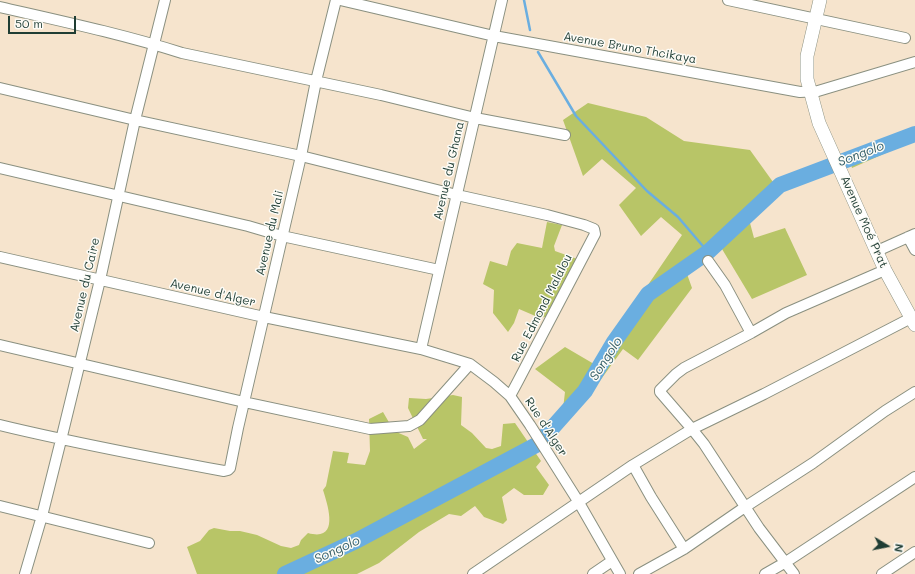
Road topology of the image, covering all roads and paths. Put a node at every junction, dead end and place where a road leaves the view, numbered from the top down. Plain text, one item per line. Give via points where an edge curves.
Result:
1 (165, 0) edge
2 (336, 0) edge
3 (340, 0) edge
4 (502, 0) edge
5 (728, 0) edge
6 (820, 0) edge
7 (0, 8) edge
8 (815, 20) junction
9 (494, 36) junction
10 (905, 38) dead end
11 (154, 44) junction
12 (915, 62) edge
13 (316, 81) junction
14 (0, 88) edge
15 (811, 92) junction
16 (475, 118) junction
17 (135, 120) junction
18 (565, 135) dead end
19 (301, 156) junction
20 (0, 168) edge
21 (456, 195) junction
22 (119, 196) junction
23 (282, 236) junction
24 (911, 236) edge
25 (915, 250) edge
26 (877, 251) junction
27 (0, 257) edge
28 (708, 261) dead end
29 (439, 270) junction
30 (885, 270) junction
31 (100, 280) junction
32 (264, 318) junction
33 (913, 322) edge
34 (751, 333) junction
35 (0, 345) edge
36 (421, 349) junction
37 (80, 364) junction
38 (470, 364) junction
39 (915, 392) edge
40 (510, 396) junction
41 (244, 402) junction
42 (0, 425) edge
43 (692, 429) junction
44 (61, 440) junction
45 (632, 464) junction
46 (915, 477) edge
47 (578, 501) junction
48 (0, 506) edge
49 (745, 507) junction
50 (42, 516) junction
51 (149, 543) dead end
52 (684, 549) junction
53 (915, 552) edge
54 (612, 561) junction
55 (786, 562) junction
56 (26, 574) edge
57 (473, 574) edge
58 (593, 574) edge
59 (620, 574) edge
60 (639, 574) edge
61 (765, 574) edge
62 (794, 574) edge
63 (882, 574) edge

1 - 11 street, Avenue du Caire
2 - 13 street, Avenue du Mali
3 - 9 street, Avenue Bruno Thcikaya
4 - 9 street, Avenue du Ghana
5 - 8 street
6 - 8 street, Avenue Moé Prat
7 - 11 street
8 - 10 street
8 - 15 street, Avenue Moé Prat via 807,56
9 - 15 street, Avenue Bruno Thcikaya
9 - 16 street, Avenue du Ghana
11 - 13 street
11 - 17 street, Avenue du Caire
12 - 15 street, Avenue Bruno Thcikaya
13 - 16 street
13 - 19 street, Avenue du Mali
14 - 17 street
15 - 26 street, Avenue Moé Prat via 818,123
16 - 18 street
16 - 21 street, Avenue du Ghana
17 - 19 street
17 - 22 street, Avenue du Caire
19 - 21 street
19 - 23 street, Avenue du Mali
20 - 22 street
21 - 29 street, Avenue du Ghana
21 - 40 street, Rue Edmond Malalou via 555,217 590,227 595,231
22 - 23 street
22 - 31 street, Avenue du Caire
23 - 29 street
23 - 32 street, Avenue du Mali
24 - 25 street
24 - 26 street
26 - 30 street, Avenue Moé Prat
27 - 31 street, Avenue d'Alger
28 - 34 street via 725,285
29 - 36 street, Avenue du Ghana
30 - 33 street, Avenue Moé Prat
30 - 34 street via 786,313
31 - 32 street, Avenue d'Alger
31 - 37 street, Avenue du Caire
32 - 36 street, Avenue d'Alger
32 - 41 street, Avenue du Mali
33 - 43 street
34 - 43 street via 684,368 660,388 660,392
35 - 37 street
36 - 38 street, Rue d'Alger
37 - 41 street
37 - 44 street, Avenue du Caire
38 - 40 street, Rue d'Alger
38 - 41 street via 420,420 409,426 370,429
39 - 49 street
40 - 47 street, Rue d'Alger
41 - 44 street, Avenue du Mali via 230,468 224,471
42 - 44 street
43 - 45 street
43 - 49 street
44 - 50 street, Avenue du Caire
45 - 47 street
45 - 52 street
46 - 55 street
47 - 54 street, Rue d'Alger
47 - 57 street
48 - 50 street
49 - 52 street
49 - 55 street
50 - 51 street
50 - 56 street, Avenue du Caire
52 - 60 street
53 - 63 street
54 - 58 street
54 - 59 street, Rue d'Alger
55 - 61 street
55 - 62 street

